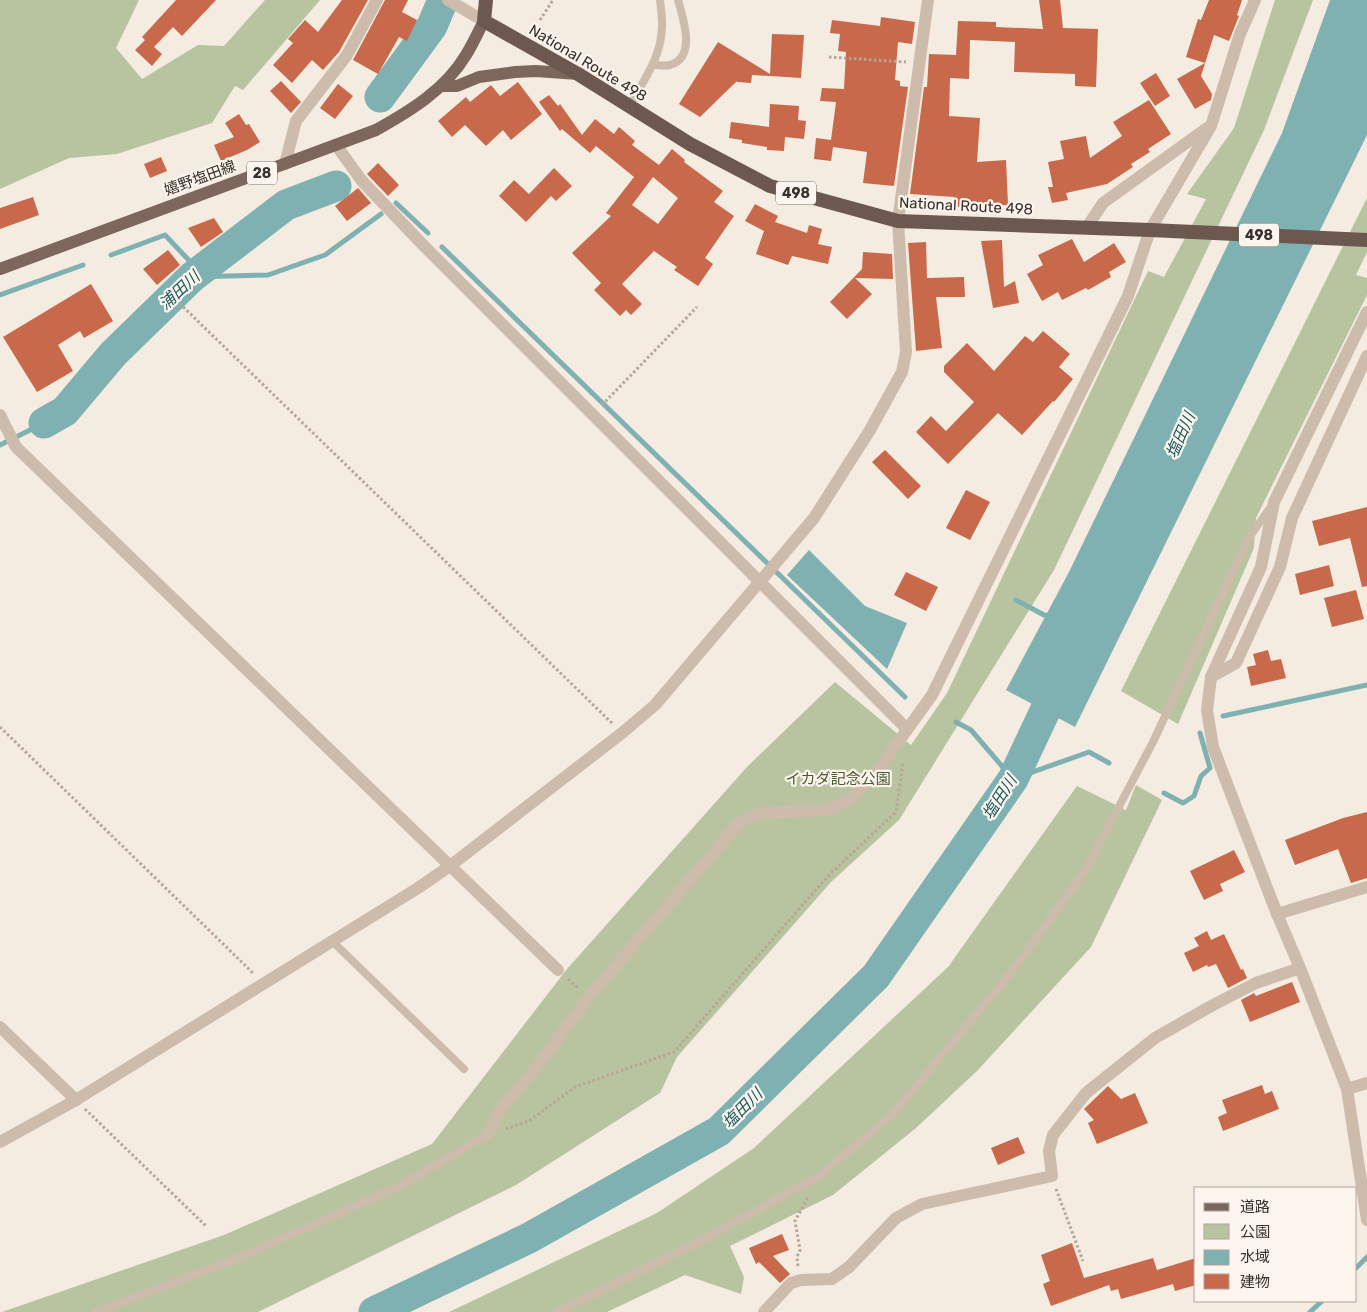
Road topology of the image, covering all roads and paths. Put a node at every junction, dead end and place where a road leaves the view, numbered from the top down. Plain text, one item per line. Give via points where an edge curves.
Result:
1 (378, 0) edge
2 (486, 0) edge
3 (553, 0) edge
4 (660, 0) edge
5 (678, 0) edge
6 (928, 0) edge
7 (1255, 0) edge
8 (450, 2) edge
9 (540, 20) dead end
10 (484, 21) junction
11 (829, 57) dead end
12 (919, 63) junction
13 (654, 65) junction
14 (578, 74) junction
15 (442, 86) junction
16 (629, 106) junction
17 (1211, 126) junction
18 (336, 146) junction
19 (285, 164) junction
20 (898, 221) junction
21 (1086, 227) junction
22 (1150, 230) junction
23 (1367, 240) edge
24 (0, 269) edge
25 (176, 300) dead end
26 (697, 307) dead end
27 (1367, 312) edge
28 (1367, 356) edge
29 (608, 399) dead end
30 (0, 415) edge
31 (1274, 502) junction
32 (764, 579) junction
33 (1211, 677) junction
34 (0, 727) edge
35 (907, 728) junction
36 (622, 733) junction
37 (903, 756) dead end
38 (450, 866) junction
39 (1367, 886) edge
40 (1277, 914) junction
41 (333, 942) junction
42 (1300, 968) junction
43 (558, 970) joint
44 (264, 984) junction
45 (588, 998) junction
46 (0, 1027) edge
47 (464, 1069) dead end
48 (1367, 1083) edge
49 (1347, 1089) junction
50 (76, 1100) junction
51 (487, 1135) junction
52 (0, 1142) edge
53 (819, 1176) junction
54 (1052, 1176) junction
55 (1367, 1220) edge
56 (207, 1227) dead end
57 (1083, 1261) dead end
58 (801, 1280) junction
59 (96, 1312) edge
60 (558, 1312) edge
61 (764, 1312) edge

1 - 19 street via 347,55 296,121
2 - 10 highway
3 - 9 path
4 - 13 lane via 662,25
5 - 13 lane via 688,38 681,58 670,65
6 - 12 street
7 - 17 street via 1240,34
8 - 10 street
10 - 14 highway, National Route 498 / 498
10 - 15 main road, 嬉野塩田線 / 28 via 465,56
11 - 12 path
12 - 20 street
13 - 16 lane
14 - 15 main road via 515,72 480,77 457,86
14 - 16 highway, National Route 498 / 498
15 - 18 main road, 嬉野塩田線 / 28 via 414,109 376,130
16 - 20 highway, National Route 498 / 498 via 690,144 770,186
17 - 21 street via 1103,203
17 - 22 street
18 - 19 main road, 嬉野塩田線 / 28
18 - 32 street via 362,181 425,247
19 - 24 main road, 嬉野塩田線 / 28
20 - 21 highway, National Route 498 / 498
20 - 32 street via 906,352 902,372 870,430 814,518
21 - 22 highway, National Route 498 / 498
22 - 23 highway, National Route 498 / 498
22 - 35 street via 1128,296 932,695
25 - 36 path
26 - 29 path
27 - 31 street
28 - 33 street via 1292,518 1280,567 1236,663
30 - 38 street via 16,447
31 - 33 street via 1260,567
31 - 53 lane via 1248,539 1153,742 1085,871 1010,974 891,1116
32 - 35 street
32 - 36 street via 655,704
33 - 40 street via 1207,710 1213,748
34 - 44 path
35 - 45 street via 876,773 850,799 827,810 761,813 740,822
36 - 38 street
37 - 51 path via 896,812 827,877 674,1052 575,1087 529,1121
38 - 41 street
38 - 43 street
39 - 40 street
40 - 42 street
41 - 44 street
41 - 47 lane
42 - 49 street
42 - 54 street via 1256,983 1213,1004 1155,1038 1086,1093 1053,1135 1049,1150
43 - 45 path
44 - 50 street
45 - 51 street via 499,1112
46 - 50 street
48 - 49 street
49 - 55 street
50 - 52 street
50 - 56 path
51 - 59 lane via 398,1187 236,1259
53 - 58 path via 795,1221 800,1250 796,1257
53 - 60 lane via 691,1246
54 - 57 path
54 - 58 street via 922,1204 896,1218 832,1279
58 - 61 street via 791,1283

